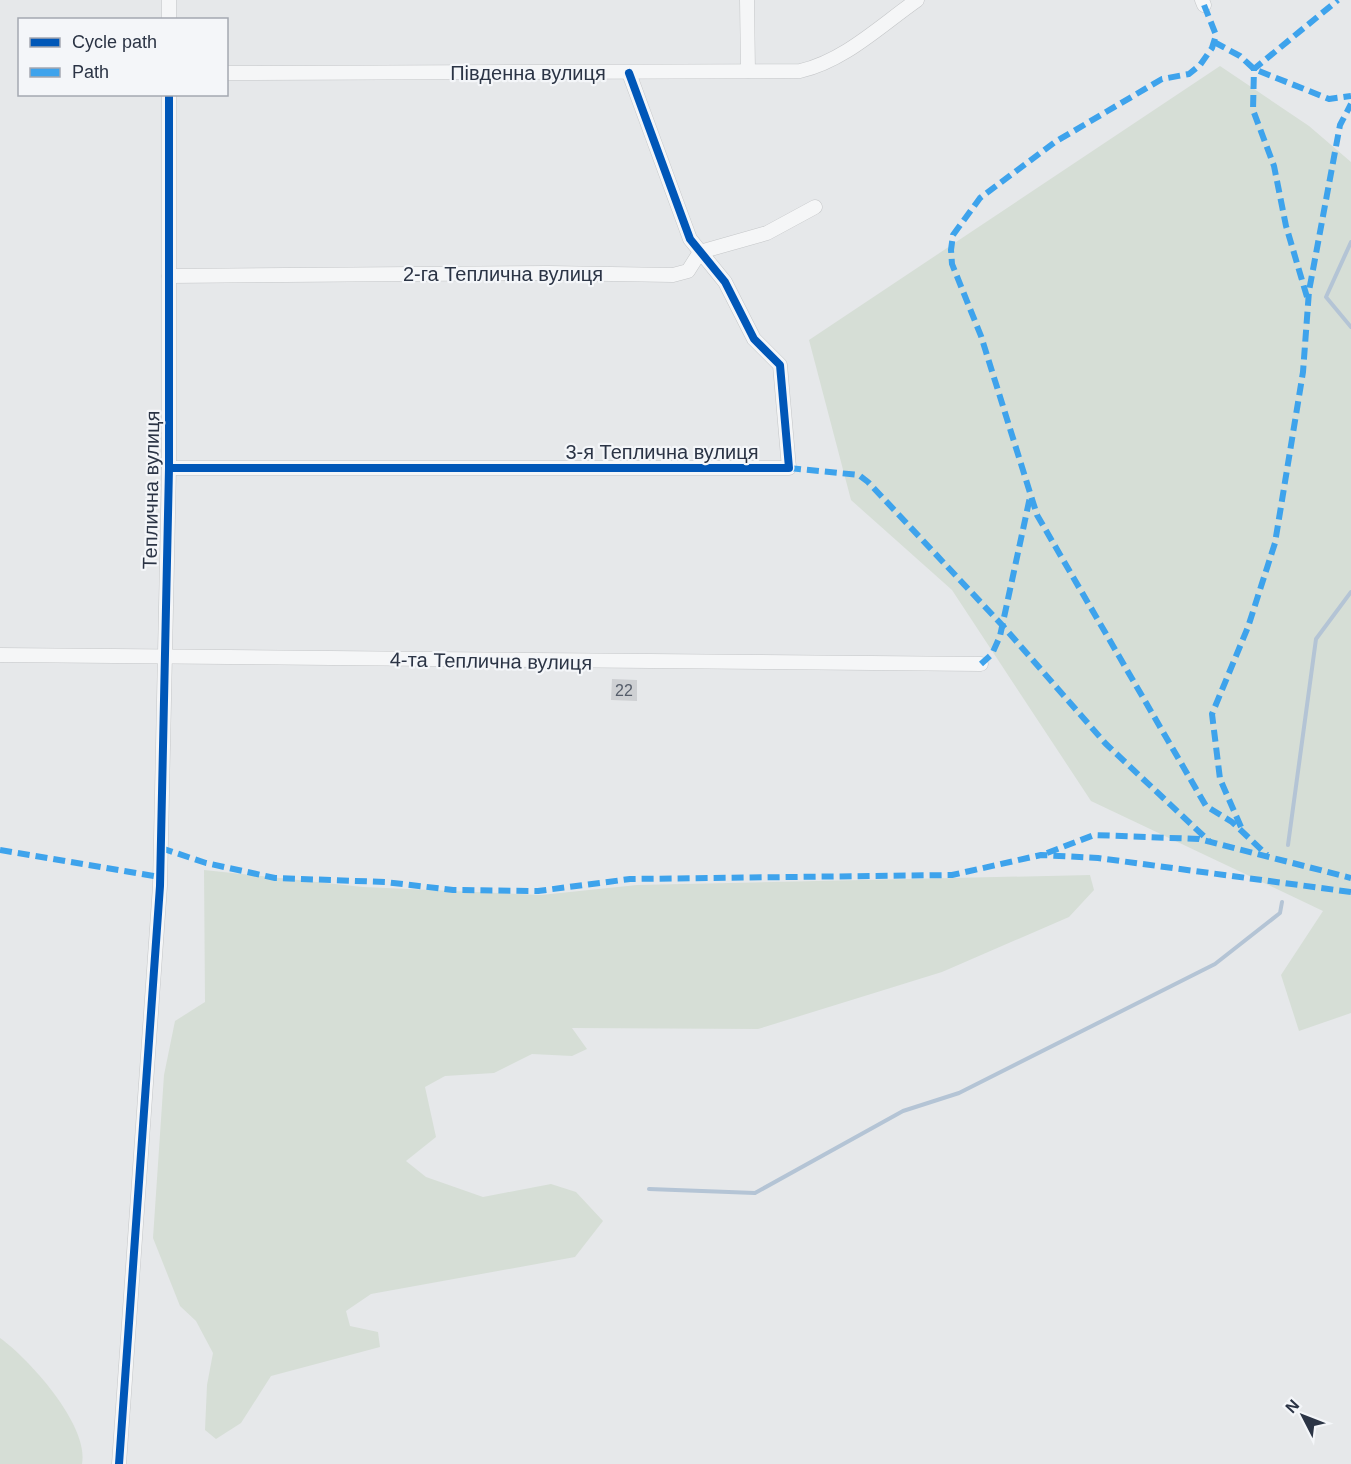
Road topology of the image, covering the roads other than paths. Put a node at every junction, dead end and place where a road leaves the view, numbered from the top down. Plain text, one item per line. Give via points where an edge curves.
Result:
1 (169, 0) edge
2 (747, 0) edge
3 (916, 0) edge
4 (169, 18) edge
5 (748, 71) junction
6 (228, 73) edge
7 (629, 73) junction
8 (169, 96) edge
9 (815, 207) dead end
10 (700, 252) junction
11 (169, 276) junction
12 (169, 468) junction
13 (0, 655) edge
14 (165, 658) junction
15 (981, 664) dead end
16 (119, 1464) edge

1 - 4 street
2 - 5 street
3 - 5 street, Південна вулиця via 819,67
5 - 7 street, Південна вулиця
6 - 7 street, Південна вулиця
7 - 10 street, 3-я Теплична вулиця via 681,217
8 - 11 street, Теплична вулиця
9 - 10 street via 767,233
10 - 11 street, 2-га Теплична вулиця via 688,271 673,275
10 - 12 street, 3-я Теплична вулиця via 725,282 754,339 780,365 789,468
11 - 12 street, Теплична вулиця
12 - 14 street, Теплична вулиця
13 - 14 street, 4-та Теплична вулиця
14 - 15 street, 4-та Теплична вулиця
14 - 16 street, Теплична вулиця via 160,886

